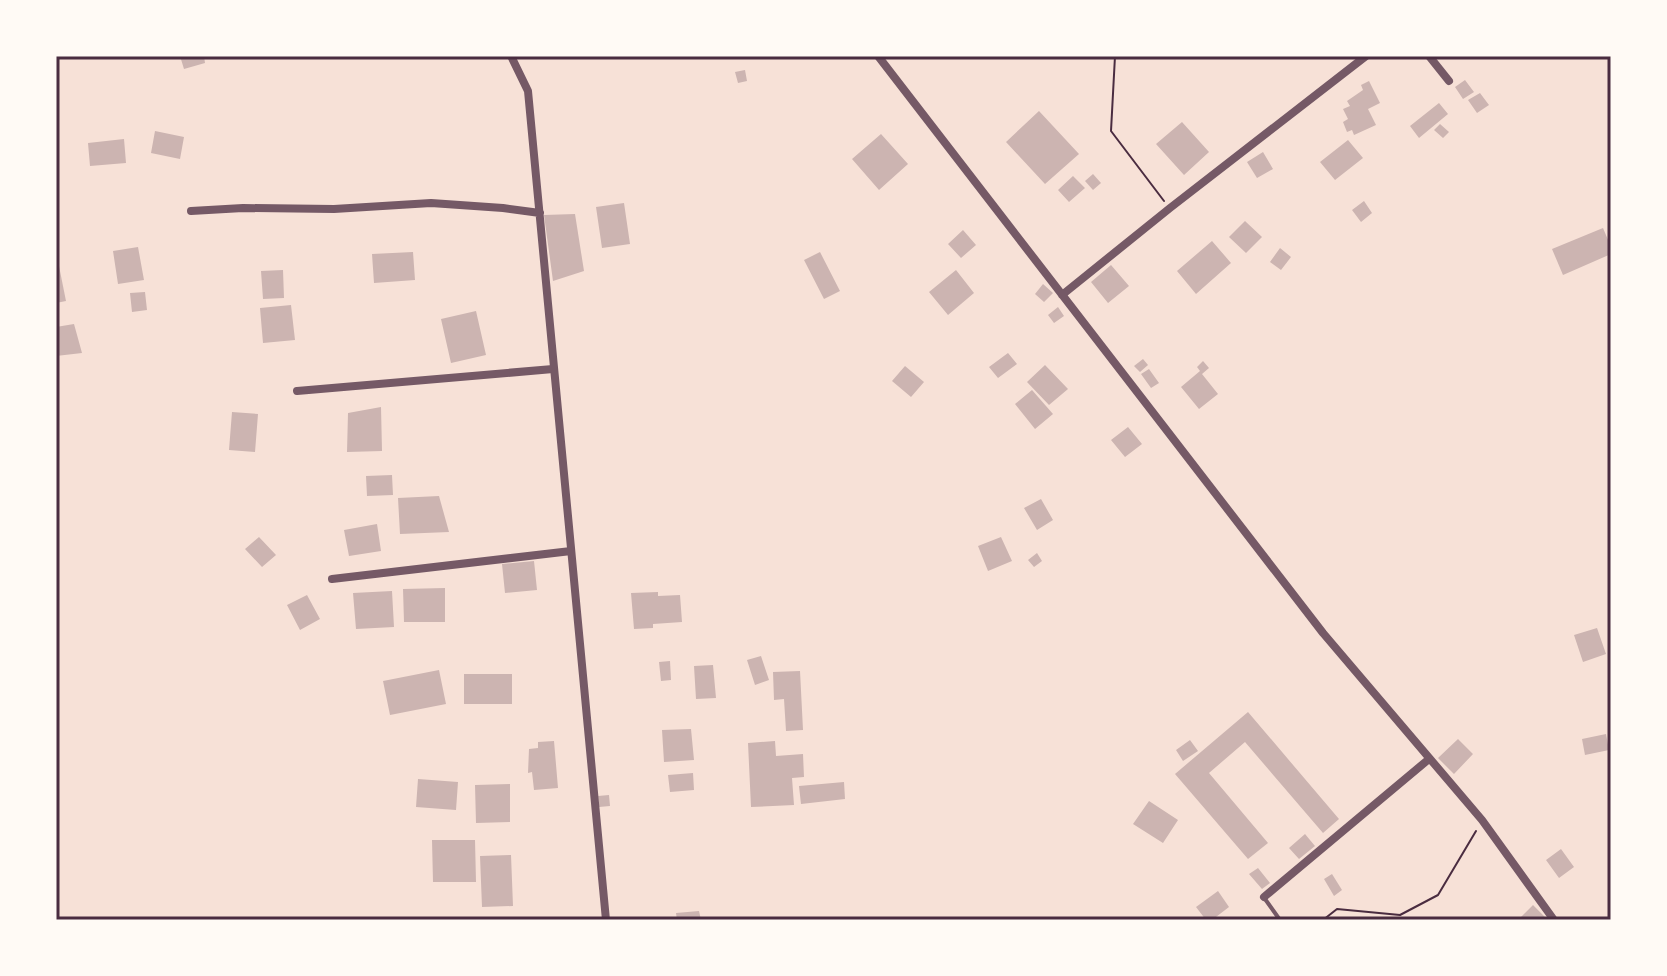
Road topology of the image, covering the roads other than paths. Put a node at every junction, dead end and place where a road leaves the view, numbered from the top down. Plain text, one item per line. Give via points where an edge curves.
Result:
1 (511, 56) edge
2 (878, 56) edge
3 (1366, 56) edge
4 (1429, 56) edge
5 (1449, 81) dead end
6 (191, 211) dead end
7 (540, 213) junction
8 (1062, 295) junction
9 (553, 369) junction
10 (297, 391) dead end
11 (571, 551) junction
12 (332, 579) dead end
13 (1429, 759) junction
14 (1264, 897) joint
15 (606, 920) edge
16 (1280, 920) edge
17 (1554, 920) edge

1 - 7 street via 528,91
2 - 8 street
3 - 8 street
4 - 5 street
6 - 7 street via 431,203
7 - 9 street
8 - 13 street via 1323,633
9 - 10 street
9 - 11 street
11 - 12 street
11 - 15 street
13 - 14 street
13 - 17 street via 1482,820
14 - 16 lane

